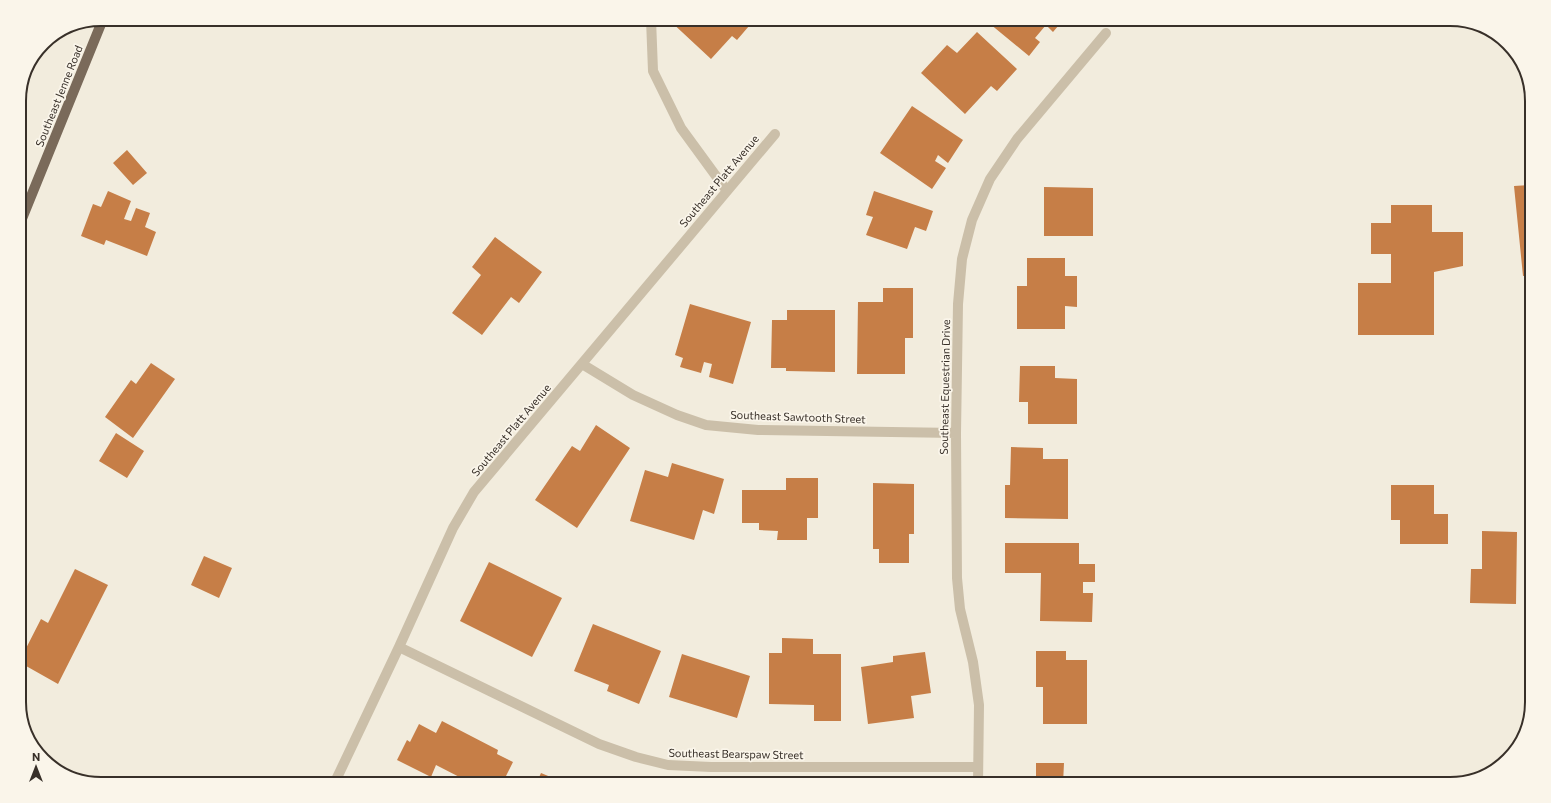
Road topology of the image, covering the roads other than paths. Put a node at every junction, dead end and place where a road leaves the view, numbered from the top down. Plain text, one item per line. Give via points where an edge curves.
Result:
1 (99, 26) edge
2 (651, 26) edge
3 (1106, 33) dead end
4 (775, 134) dead end
5 (727, 192) junction
6 (26, 209) edge
7 (582, 364) junction
8 (956, 433) junction
9 (399, 647) junction
10 (978, 767) junction
11 (337, 777) edge
12 (978, 777) edge

1 - 6 main road, Southeast Jenne Road
2 - 5 street via 653,70 681,128
3 - 8 street, Southeast Equestrian Drive via 1017,139 990,179 972,220 962,259 958,304
4 - 5 street, Southeast Platt Avenue
5 - 7 street, Southeast Platt Avenue
7 - 8 street, Southeast Sawtooth Street via 633,395 677,416 706,425 758,430
7 - 9 street, Southeast Platt Avenue via 474,492 453,528
8 - 10 street, Southeast Equestrian Drive via 957,578 960,609 973,662 979,705
9 - 10 street, Southeast Bearspaw Street via 599,744 636,758 668,765
9 - 11 street, Southeast Platt Avenue
10 - 12 street, Southeast Equestrian Drive

